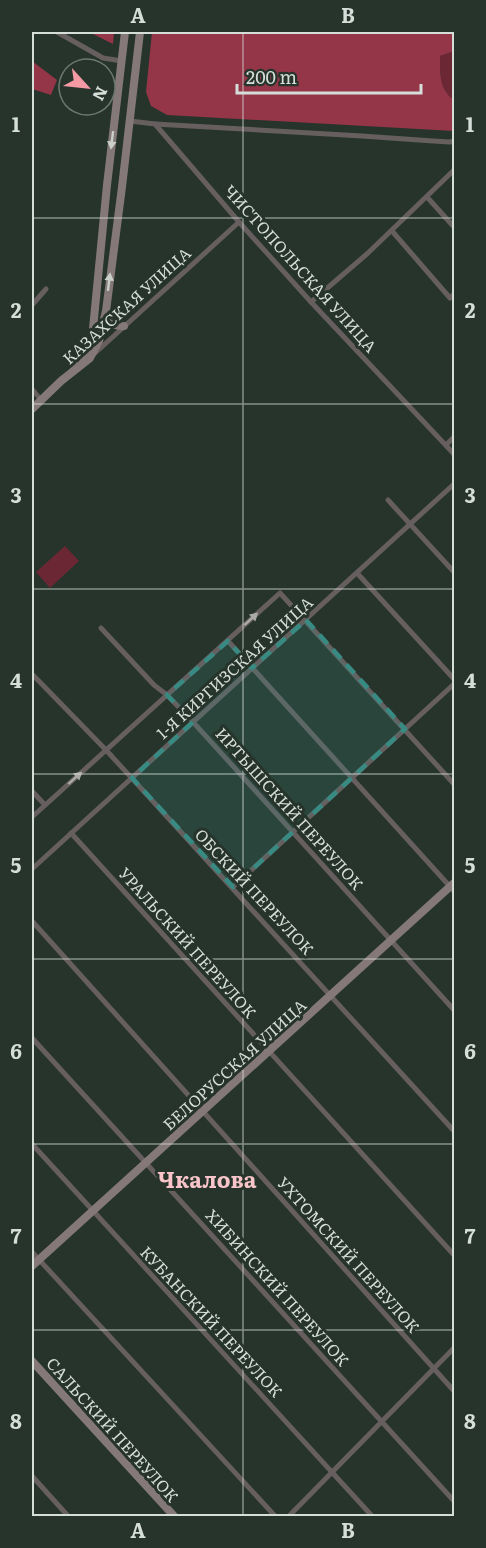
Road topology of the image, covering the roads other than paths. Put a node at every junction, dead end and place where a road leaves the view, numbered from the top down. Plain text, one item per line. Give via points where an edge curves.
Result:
1 (57, 32) edge
2 (125, 32) edge
3 (140, 32) edge
4 (122, 61) junction
5 (137, 63) junction
6 (130, 121) junction
7 (154, 124) junction
8 (453, 143) edge
9 (454, 170) edge
10 (107, 185) junction
11 (122, 187) junction
12 (427, 197) junction
13 (239, 222) junction
14 (454, 226) edge
15 (392, 231) junction
16 (46, 289) dead end
17 (452, 296) edge
18 (311, 302) junction
19 (32, 305) edge
20 (105, 315) junction
21 (124, 326) junction
22 (90, 358) junction
23 (61, 381) junction
24 (32, 389) edge
25 (41, 400) junction
26 (32, 409) edge
27 (454, 437) edge
28 (446, 445) junction
29 (454, 454) edge
30 (454, 484) edge
31 (388, 500) dead end
32 (411, 524) junction
33 (454, 572) edge
34 (357, 573) junction
35 (306, 620) junction
36 (101, 628) dead end
37 (228, 641) junction
38 (252, 668) junction
39 (32, 674) edge
40 (454, 679) edge
41 (454, 684) edge
42 (167, 695) junction
43 (193, 722) junction
44 (405, 729) junction
45 (106, 750) junction
46 (132, 778) junction
47 (352, 778) junction
48 (454, 784) edge
49 (32, 790) edge
50 (45, 805) junction
51 (32, 817) edge
52 (293, 832) junction
53 (71, 833) junction
54 (32, 869) edge
55 (453, 886) edge
56 (233, 887) junction
57 (32, 921) edge
58 (392, 940) junction
59 (331, 994) junction
60 (454, 1010) edge
61 (32, 1038) edge
62 (269, 1050) junction
63 (202, 1111) junction
64 (454, 1131) edge
65 (32, 1144) edge
66 (145, 1162) junction
67 (92, 1210) junction
68 (32, 1252) edge
69 (454, 1255) edge
70 (35, 1263) edge
71 (454, 1348) edge
72 (32, 1360) edge
73 (435, 1369) junction
74 (454, 1391) edge
75 (383, 1422) junction
76 (333, 1473) junction
77 (32, 1476) edge
78 (454, 1501) edge
79 (68, 1516) edge
80 (174, 1516) edge
81 (275, 1516) edge
82 (289, 1516) edge
83 (372, 1516) edge

1 - 4 street via 103,58
2 - 4 main road
3 - 5 main road
4 - 5 main road
4 -> 10 main road
5 - 6 main road
6 - 7 street
6 - 11 main road
7 - 8 street
7 - 13 street, ЧИСТОПОЛЬСКАЯ УЛИЦА
9 - 12 street
10 - 11 main road
10 - 23 main road via 92,339
20 -> 11 main road
12 - 14 street
12 - 15 street
13 - 18 street, ЧИСТОПОЛЬСКАЯ УЛИЦА
13 - 21 street, КАЗАХСКАЯ УЛИЦА
15 - 17 street
15 - 18 street
16 - 19 street
18 - 28 street, ЧИСТОПОЛЬСКАЯ УЛИЦА
20 - 21 main road via 117,326
20 - 22 main road
21 - 22 street, КАЗАХСКАЯ УЛИЦА
22 - 23 main road, КАЗАХСКАЯ УЛИЦА
23 - 25 main road, КАЗАХСКАЯ УЛИЦА
24 - 25 street
25 - 26 main road, КАЗАХСКАЯ УЛИЦА
27 - 28 street
28 - 29 street, ЧИСТОПОЛЬСКАЯ УЛИЦА
30 - 32 street, 1-Я КИРГИЗСКАЯ УЛИЦА
31 - 32 street
32 - 33 street
32 - 34 street, 1-Я КИРГИЗСКАЯ УЛИЦА
34 - 35 street, 1-Я КИРГИЗСКАЯ УЛИЦА
34 - 40 street
37 -> 35 street via 280,593
35 - 38 street, 1-Я КИРГИЗСКАЯ УЛИЦА
35 - 44 street
36 - 42 street, ИРТЫШСКИЙ ПЕРЕУЛОК
37 - 38 street
37 - 42 street
38 - 43 street, 1-Я КИРГИЗСКАЯ УЛИЦА
38 - 47 street
39 - 45 street, ОБСКИЙ ПЕРЕУЛОК
41 - 44 street
42 - 43 street, ИРТЫШСКИЙ ПЕРЕУЛОК
42 - 45 street
43 - 46 street, 1-Я КИРГИЗСКАЯ УЛИЦА
43 - 52 street, ИРТЫШСКИЙ ПЕРЕУЛОК
44 - 47 street
44 - 48 street
45 - 46 street, ОБСКИЙ ПЕРЕУЛОК
50 -> 45 street
46 - 53 street, 1-Я КИРГИЗСКАЯ УЛИЦА
46 - 56 street, ОБСКИЙ ПЕРЕУЛОК
47 - 52 street
47 - 55 street
49 - 50 street
50 - 51 street
52 - 56 street
52 - 58 street, ИРТЫШСКИЙ ПЕРЕУЛОК
53 - 54 street, 1-Я КИРГИЗСКАЯ УЛИЦА
53 - 62 street, УРАЛЬСКИЙ ПЕРЕУЛОК
55 - 58 main road, БЕЛОРУССКАЯ УЛИЦА
56 - 59 street, ОБСКИЙ ПЕРЕУЛОК
57 - 63 street, УХТОМСКИЙ ПЕРЕУЛОК
58 - 59 main road, БЕЛОРУССКАЯ УЛИЦА
58 - 60 street, ИРТЫШСКИЙ ПЕРЕУЛОК
59 - 62 main road, БЕЛОРУССКАЯ УЛИЦА
59 - 64 street, ОБСКИЙ ПЕРЕУЛОК
61 - 66 street, ХИБИНСКИЙ ПЕРЕУЛОК
62 - 63 main road, БЕЛОРУССКАЯ УЛИЦА
62 - 69 street, УРАЛЬСКИЙ ПЕРЕУЛОК
63 - 66 main road, БЕЛОРУССКАЯ УЛИЦА
63 - 73 street, УХТОМСКИЙ ПЕРЕУЛОК
65 - 67 street, КУБАНСКИЙ ПЕРЕУЛОК
66 - 67 main road, БЕЛОРУССКАЯ УЛИЦА
66 - 75 street, ХИБИНСКИЙ ПЕРЕУЛОК
67 - 70 main road, БЕЛОРУССКАЯ УЛИЦА
67 - 76 street, КУБАНСКИЙ ПЕРЕУЛОК
68 - 70 street
70 - 81 street
71 - 73 street
72 - 80 main road, САЛЬСКИЙ ПЕРЕУЛОК
73 - 74 street, УХТОМСКИЙ ПЕРЕУЛОК
73 - 75 street
75 - 76 street
75 - 78 street, ХИБИНСКИЙ ПЕРЕУЛОК
76 - 82 street
76 - 83 street, КУБАНСКИЙ ПЕРЕУЛОК
77 - 79 street

